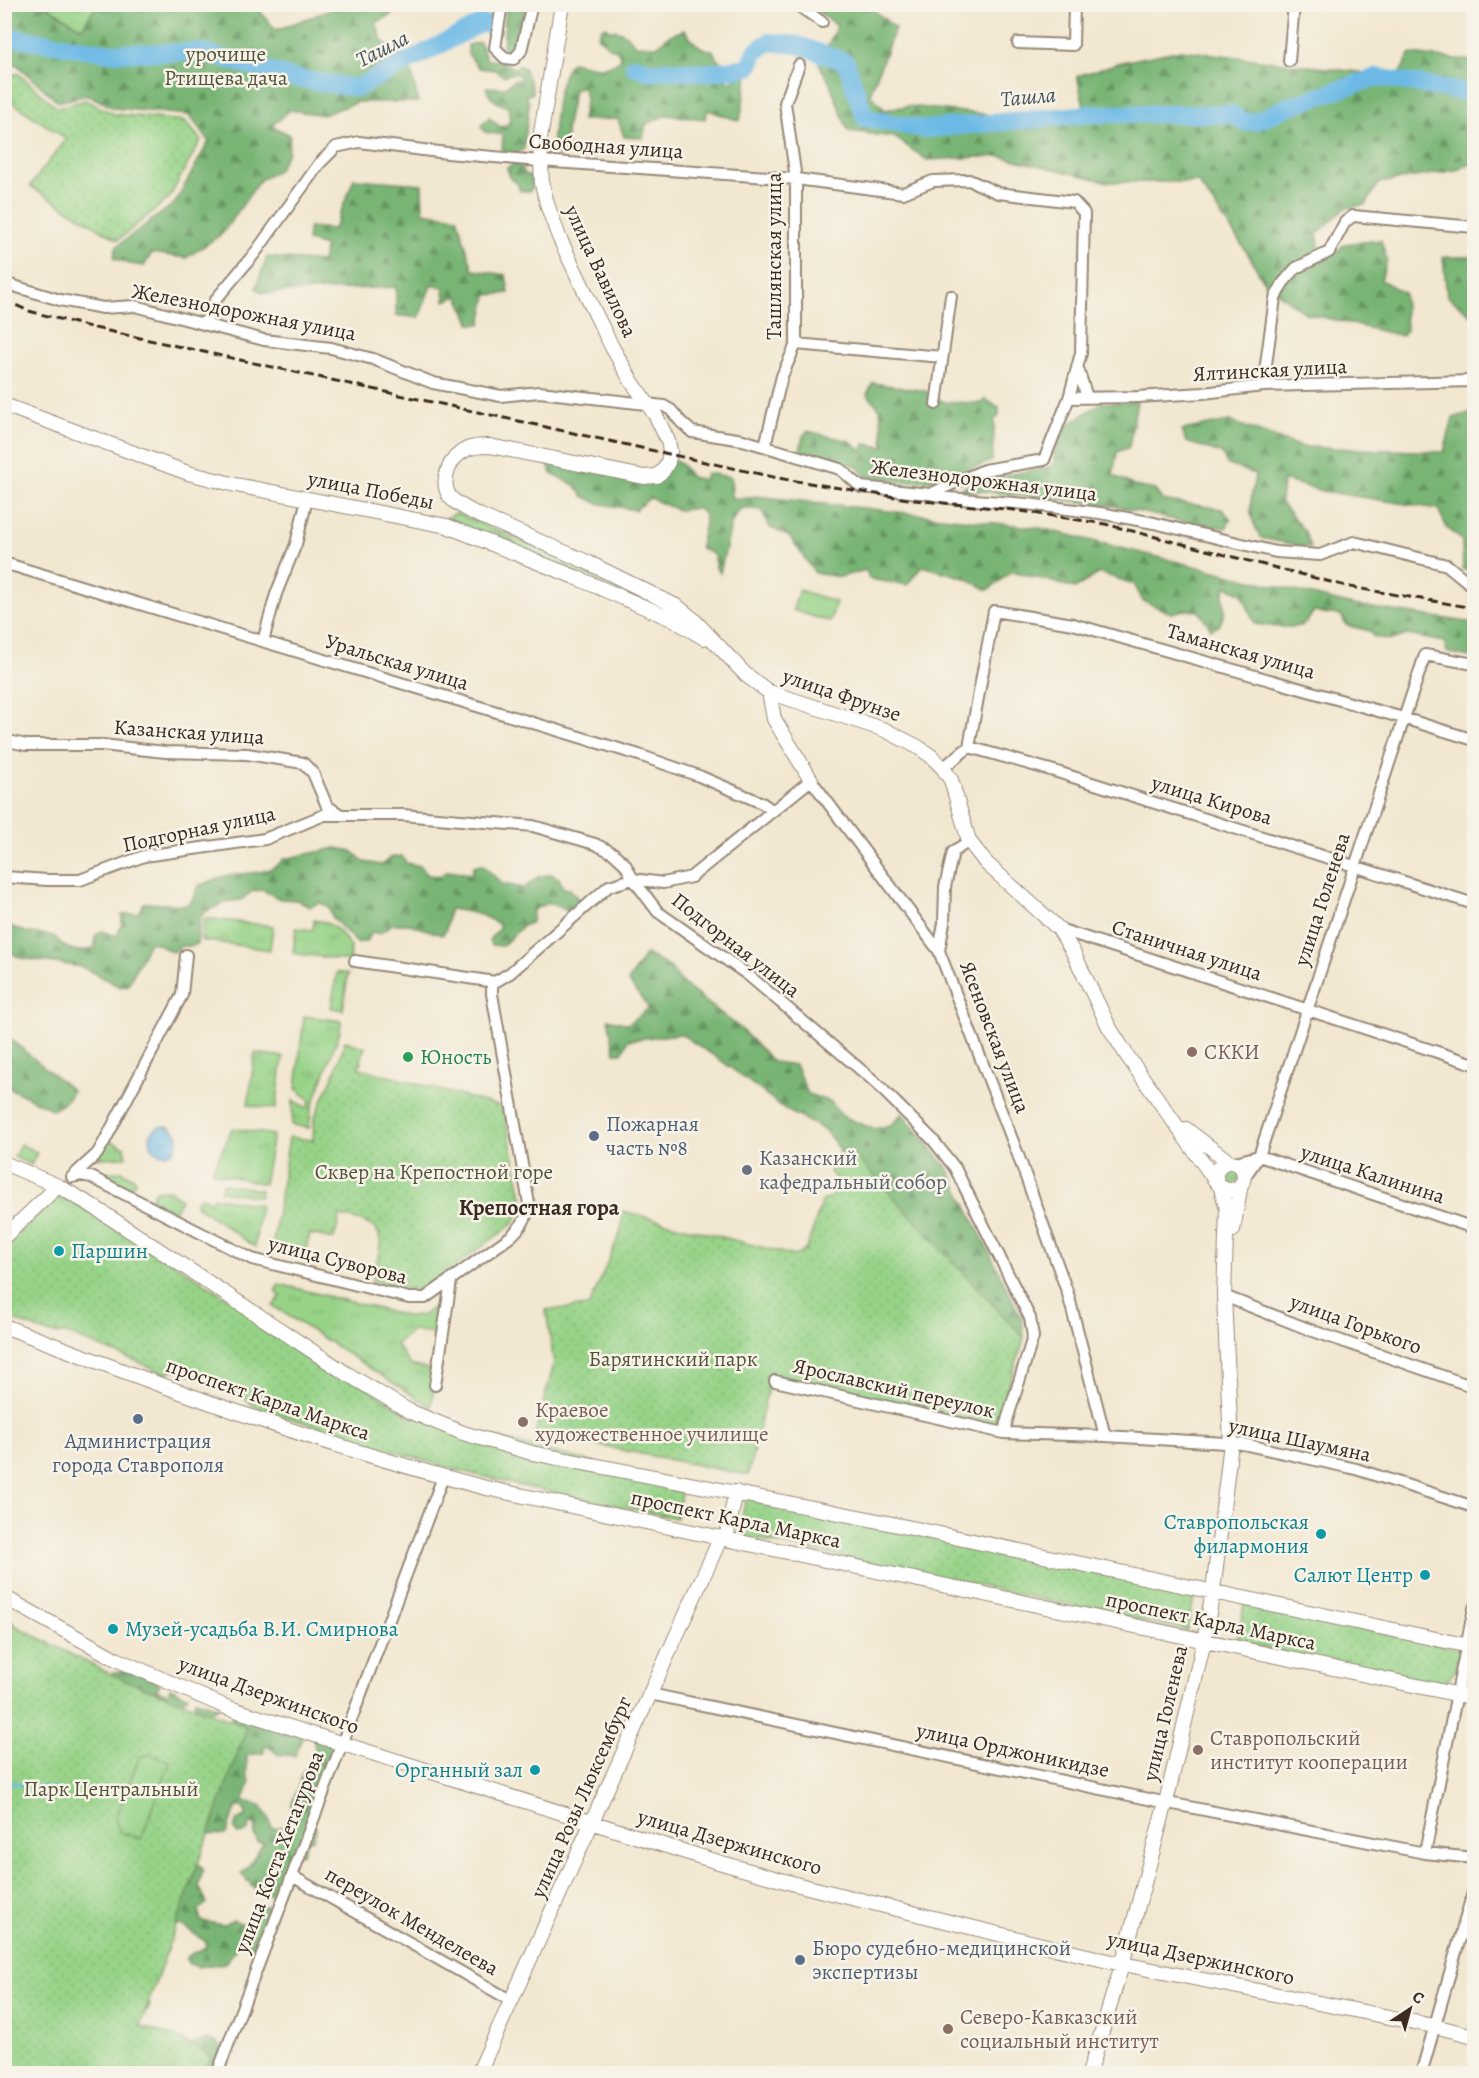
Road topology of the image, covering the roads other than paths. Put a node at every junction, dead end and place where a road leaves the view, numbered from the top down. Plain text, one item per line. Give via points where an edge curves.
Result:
1 (502, 4) edge
2 (532, 4) edge
3 (562, 4) edge
4 (795, 4) edge
5 (1074, 4) edge
6 (1294, 4) edge
7 (822, 22) dead end
8 (1018, 43) dead end
9 (1289, 61) dead end
10 (799, 65) dead end
11 (540, 161) junction
12 (796, 179) junction
13 (1474, 227) edge
14 (4, 283) edge
15 (951, 296) dead end
16 (206, 324) junction
17 (796, 344) junction
18 (942, 357) junction
19 (1077, 368) junction
20 (1474, 381) edge
21 (1263, 386) junction
22 (1087, 397) junction
23 (1069, 398) junction
24 (648, 404) junction
25 (936, 404) dead end
26 (4, 405) edge
27 (765, 446) junction
28 (930, 494) junction
29 (307, 499) junction
30 (4, 563) edge
31 (1474, 587) edge
32 (263, 641) junction
33 (719, 646) junction
34 (1474, 664) edge
35 (769, 692) junction
36 (1403, 718) junction
37 (4, 740) edge
38 (1474, 740) edge
39 (969, 747) junction
40 (943, 768) junction
41 (811, 780) junction
42 (773, 811) junction
43 (342, 815) junction
44 (969, 841) junction
45 (1356, 866) junction
46 (4, 877) edge
47 (633, 879) junction
48 (1474, 904) edge
49 (1059, 929) junction
50 (939, 951) junction
51 (186, 955) dead end
52 (355, 961) dead end
53 (495, 982) junction
54 (1308, 1009) junction
55 (1474, 1064) edge
56 (1162, 1104) junction
57 (1259, 1156) junction
58 (1231, 1162) junction
59 (4, 1163) edge
60 (72, 1177) junction
61 (1243, 1181) junction
62 (58, 1186) junction
63 (1219, 1186) junction
64 (1474, 1228) edge
65 (4, 1237) edge
66 (451, 1281) junction
67 (1224, 1289) junction
68 (4, 1326) edge
69 (775, 1381) dead end
70 (435, 1385) dead end
71 (1474, 1387) edge
72 (1004, 1433) junction
73 (1105, 1436) junction
74 (1237, 1444) junction
75 (443, 1477) junction
76 (736, 1492) junction
77 (1474, 1507) edge
78 (723, 1537) junction
79 (1213, 1591) junction
80 (4, 1597) edge
81 (1474, 1608) edge
82 (1204, 1641) junction
83 (1471, 1646) edge
84 (650, 1694) junction
85 (1456, 1694) junction
86 (1474, 1698) edge
87 (341, 1744) junction
88 (1166, 1802) junction
89 (592, 1824) junction
90 (1425, 1853) junction
91 (1474, 1858) edge
92 (292, 1876) junction
93 (1474, 1889) edge
94 (1122, 1965) junction
95 (512, 2001) junction
96 (1434, 2026) junction
97 (1474, 2036) edge
98 (217, 2073) edge
99 (478, 2073) edge
100 (1089, 2073) edge
101 (1422, 2073) edge

1 - 2 street via 495,48 505,58 514,59 521,51
3 - 11 main road, улица Вавилова via 540,139
4 - 7 street
5 - 8 street via 1073,45
6 - 9 street
10 - 12 street, Ташлянская улица via 785,103
11 - 12 street, Свободная улица
11 - 16 street, Свободная улица via 359,142 336,147 217,298
11 - 24 main road, улица Вавилова via 548,207 559,237 612,347
12 - 17 street, Ташлянская улица
12 - 19 street, Свободная улица via 903,193 933,181 969,180 998,193 1074,202 1084,213 1081,354
13 - 21 street via 1353,216 1345,222 1329,252 1296,268 1275,298
14 - 16 street, Железнодорожная улица via 60,300 103,308 135,306
15 - 18 street
16 - 24 street, Железнодорожная улица via 264,340 330,348 374,359 433,383 501,396 539,392
17 - 18 street
17 - 27 street, Ташлянская улица via 782,376
18 - 25 street
19 - 22 street
19 - 23 street
20 - 21 street, Ялтинская улица
21 - 22 street, Ялтинская улица via 1203,393
22 - 23 street, Ялтинская улица
23 - 28 street via 1044,460 984,470
24 - 27 street, Железнодорожная улица via 671,410 692,432
24 - 33 main road, улица Фрунзе via 664,430 670,451 663,471 656,476 477,446 457,456 449,466 446,487 451,497 474,513 664,598 694,620
26 - 29 main road, улица Победы via 188,473
27 - 28 street, Железнодорожная улица via 840,469 861,487
28 - 31 street, Железнодорожная улица via 1100,513 1275,552 1320,555 1354,542 1447,565
29 - 32 street
29 - 33 main road, улица Победы via 447,526 674,620
30 - 32 street, Уральская улица
32 - 42 street, Уральская улица via 639,755 699,776
33 - 35 main road, улица Фрунзе via 752,681
34 - 36 street, улица Голенева via 1425,655
35 - 40 main road, улица Фрунзе via 885,730 918,747
35 - 41 main road, Ясеновская улица via 774,719
36 - 38 street, Таманская улица
36 - 39 street, Таманская улица via 1073,624 994,611
36 - 45 street, улица Голенева
37 - 43 street, Казанская улица via 26,745 102,745 165,752 247,754 303,763 313,773 327,806
39 - 40 street
39 - 45 street, улица Кирова
40 - 44 main road, улица Фрунзе via 955,791
41 - 42 street
41 - 50 street, Ясеновская улица
42 - 47 street via 691,877 663,884
43 - 46 street, Подгорная улица via 324,815 265,839 144,856 81,880
43 - 47 street, Подгорная улица via 533,826 613,853
44 - 49 main road, улица Фрунзе via 986,863
44 - 50 street via 953,852 945,887
45 - 48 street, улица Кирова
45 - 54 street, улица Голенева
47 - 53 street via 609,886
47 - 72 street, Подгорная улица via 658,912 748,975 874,1081 949,1160 1030,1318 1033,1336
49 - 54 street, Станичная улица
49 - 56 main road, улица Фрунзе via 1109,1027
50 - 73 street, Ясеновская улица via 1068,1294
51 - 60 street via 182,995 97,1154
52 - 53 street
53 - 66 street, улица Суворова via 492,994 528,1214 510,1237
54 - 55 street, Станичная улица
54 - 57 street, улица Голенева
56 - 58 main road, улица Фрунзе via 1194,1136
56 - 63 main road, улица Фрунзе
57 - 58 street
57 - 61 street, улица Голенева
57 - 64 street, улица Калинина
58 - 61 main road via 1240,1166
58 - 63 main road via 1216,1170
59 - 62 main road, проспект Карла Маркса
60 - 62 street
60 - 66 street, улица Суворова via 91,1177 252,1259 418,1299
61 - 63 main road via 1230,1190
61 - 67 main road, улица Голенева
62 - 65 main road
62 - 76 main road, проспект Карла Маркса via 344,1372 427,1419 532,1453
63 - 67 main road, улица Голенева via 1227,1209
66 - 70 street
67 - 71 street, улица Горького via 1313,1331
67 - 74 main road, улица Голенева
68 - 75 main road, проспект Карла Маркса via 234,1412
69 - 72 street, Ярославский переулок
72 - 73 street, улица Шаумяна
73 - 74 street, улица Шаумяна
74 - 77 street, улица Шаумяна via 1356,1469
74 - 79 main road, улица Голенева
75 - 78 main road, проспект Карла Маркса
75 - 87 street, улица Коста Хетагурова
76 - 78 main road, улица Розы Люксембург
76 - 79 main road, проспект Карла Маркса
78 - 82 main road, проспект Карла Маркса
78 - 84 main road, улица Розы Люксембург
79 - 82 main road, улица Голенева
79 - 83 main road, проспект Карла Маркса
80 - 87 main road, улица Дзержинского via 116,1659 226,1707
81 - 83 street
82 - 85 main road, проспект Карла Маркса
82 - 88 main road, улица Голенева
83 - 85 street
84 - 88 street, улица Орджоникидзе
84 - 89 main road, улица Розы Люксембург
85 - 86 main road, проспект Карла Маркса
85 - 90 street
87 - 89 main road, улица Дзержинского
87 - 92 street, улица Коста Хетагурова
88 - 90 street, улица Орджоникидзе
88 - 94 main road, улица Голенева
89 - 94 main road, улица Дзержинского via 795,1884
89 - 95 main road, улица Розы Люксембург
90 - 91 street, улица Орджоникидзе
92 - 95 street, переулок Менделеева
92 - 98 street, улица Коста Хетагурова
93 - 96 street
94 - 96 main road, улица Дзержинского
94 - 100 main road, улица Голенева
95 - 99 main road, улица Розы Люксембург
96 - 97 main road, улица Дзержинского
96 - 101 street

